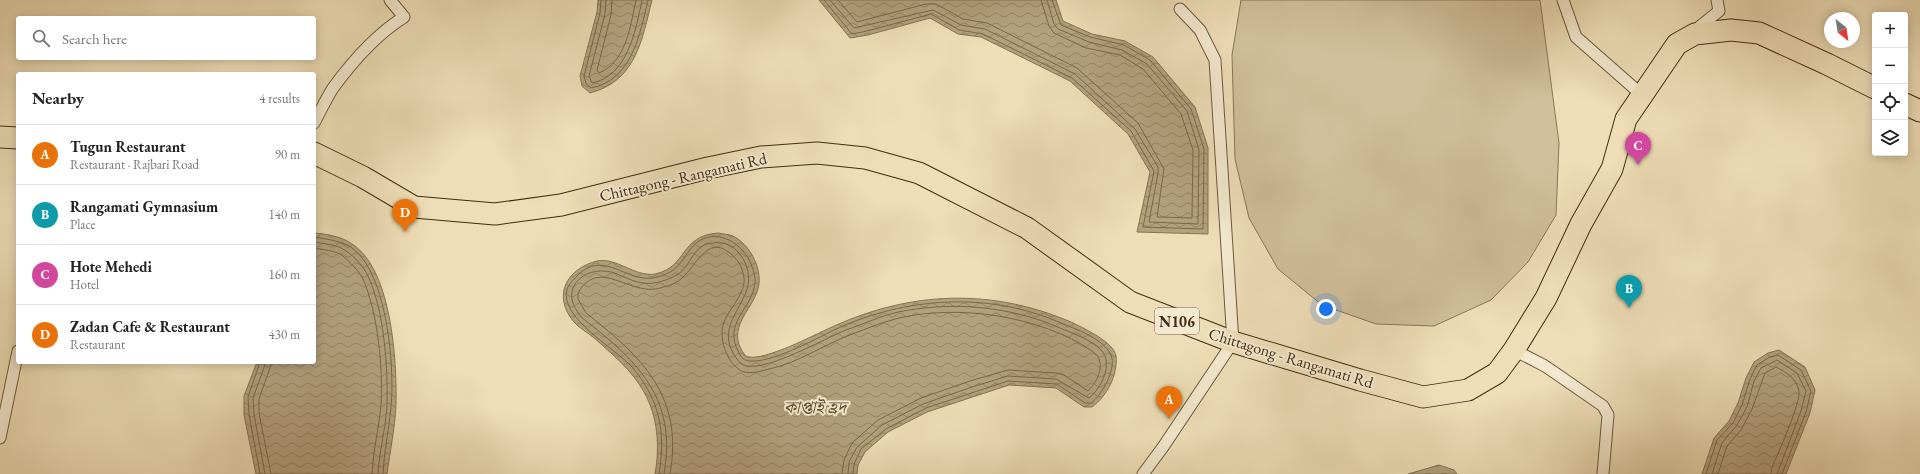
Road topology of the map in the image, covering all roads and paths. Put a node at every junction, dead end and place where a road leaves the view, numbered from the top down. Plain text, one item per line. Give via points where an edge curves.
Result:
1 (390, 0) edge
2 (1563, 0) edge
3 (1717, 0) edge
4 (1180, 9) dead end
5 (1677, 44) junction
6 (1872, 86) edge
7 (1642, 95) junction
8 (1908, 105) edge
9 (1920, 111) edge
10 (316, 119) edge
11 (0, 137) edge
12 (16, 138) edge
13 (316, 154) edge
14 (1233, 342) junction
15 (1514, 350) junction
16 (16, 361) edge
17 (0, 438) edge
18 (1143, 474) edge
19 (1603, 474) edge

1 - 10 street via 404,17 387,27 353,65 333,89
2 - 7 street via 1576,37
3 - 5 street via 1719,11
4 - 14 street via 1200,30 1215,60
5 - 6 highway, Chittagong - Rangamati Rd / N106 via 1695,34 1731,30 1759,33
5 - 7 highway, Chittagong - Rangamati Rd / N106
7 - 15 highway, Chittagong - Rangamati Rd / N106 via 1626,119 1612,169 1581,224 1546,298
8 - 9 highway
11 - 12 highway
13 - 14 highway, Chittagong - Rangamati Rd / N106 via 363,177 414,207 495,214 561,205 761,157 817,153 865,158 919,173 1028,228 1130,302
14 - 15 highway, Chittagong - Rangamati Rd / N106 via 1423,397 1468,390 1497,373
14 - 18 street via 1164,447
15 - 19 street via 1545,366 1603,406 1608,416
16 - 17 street

